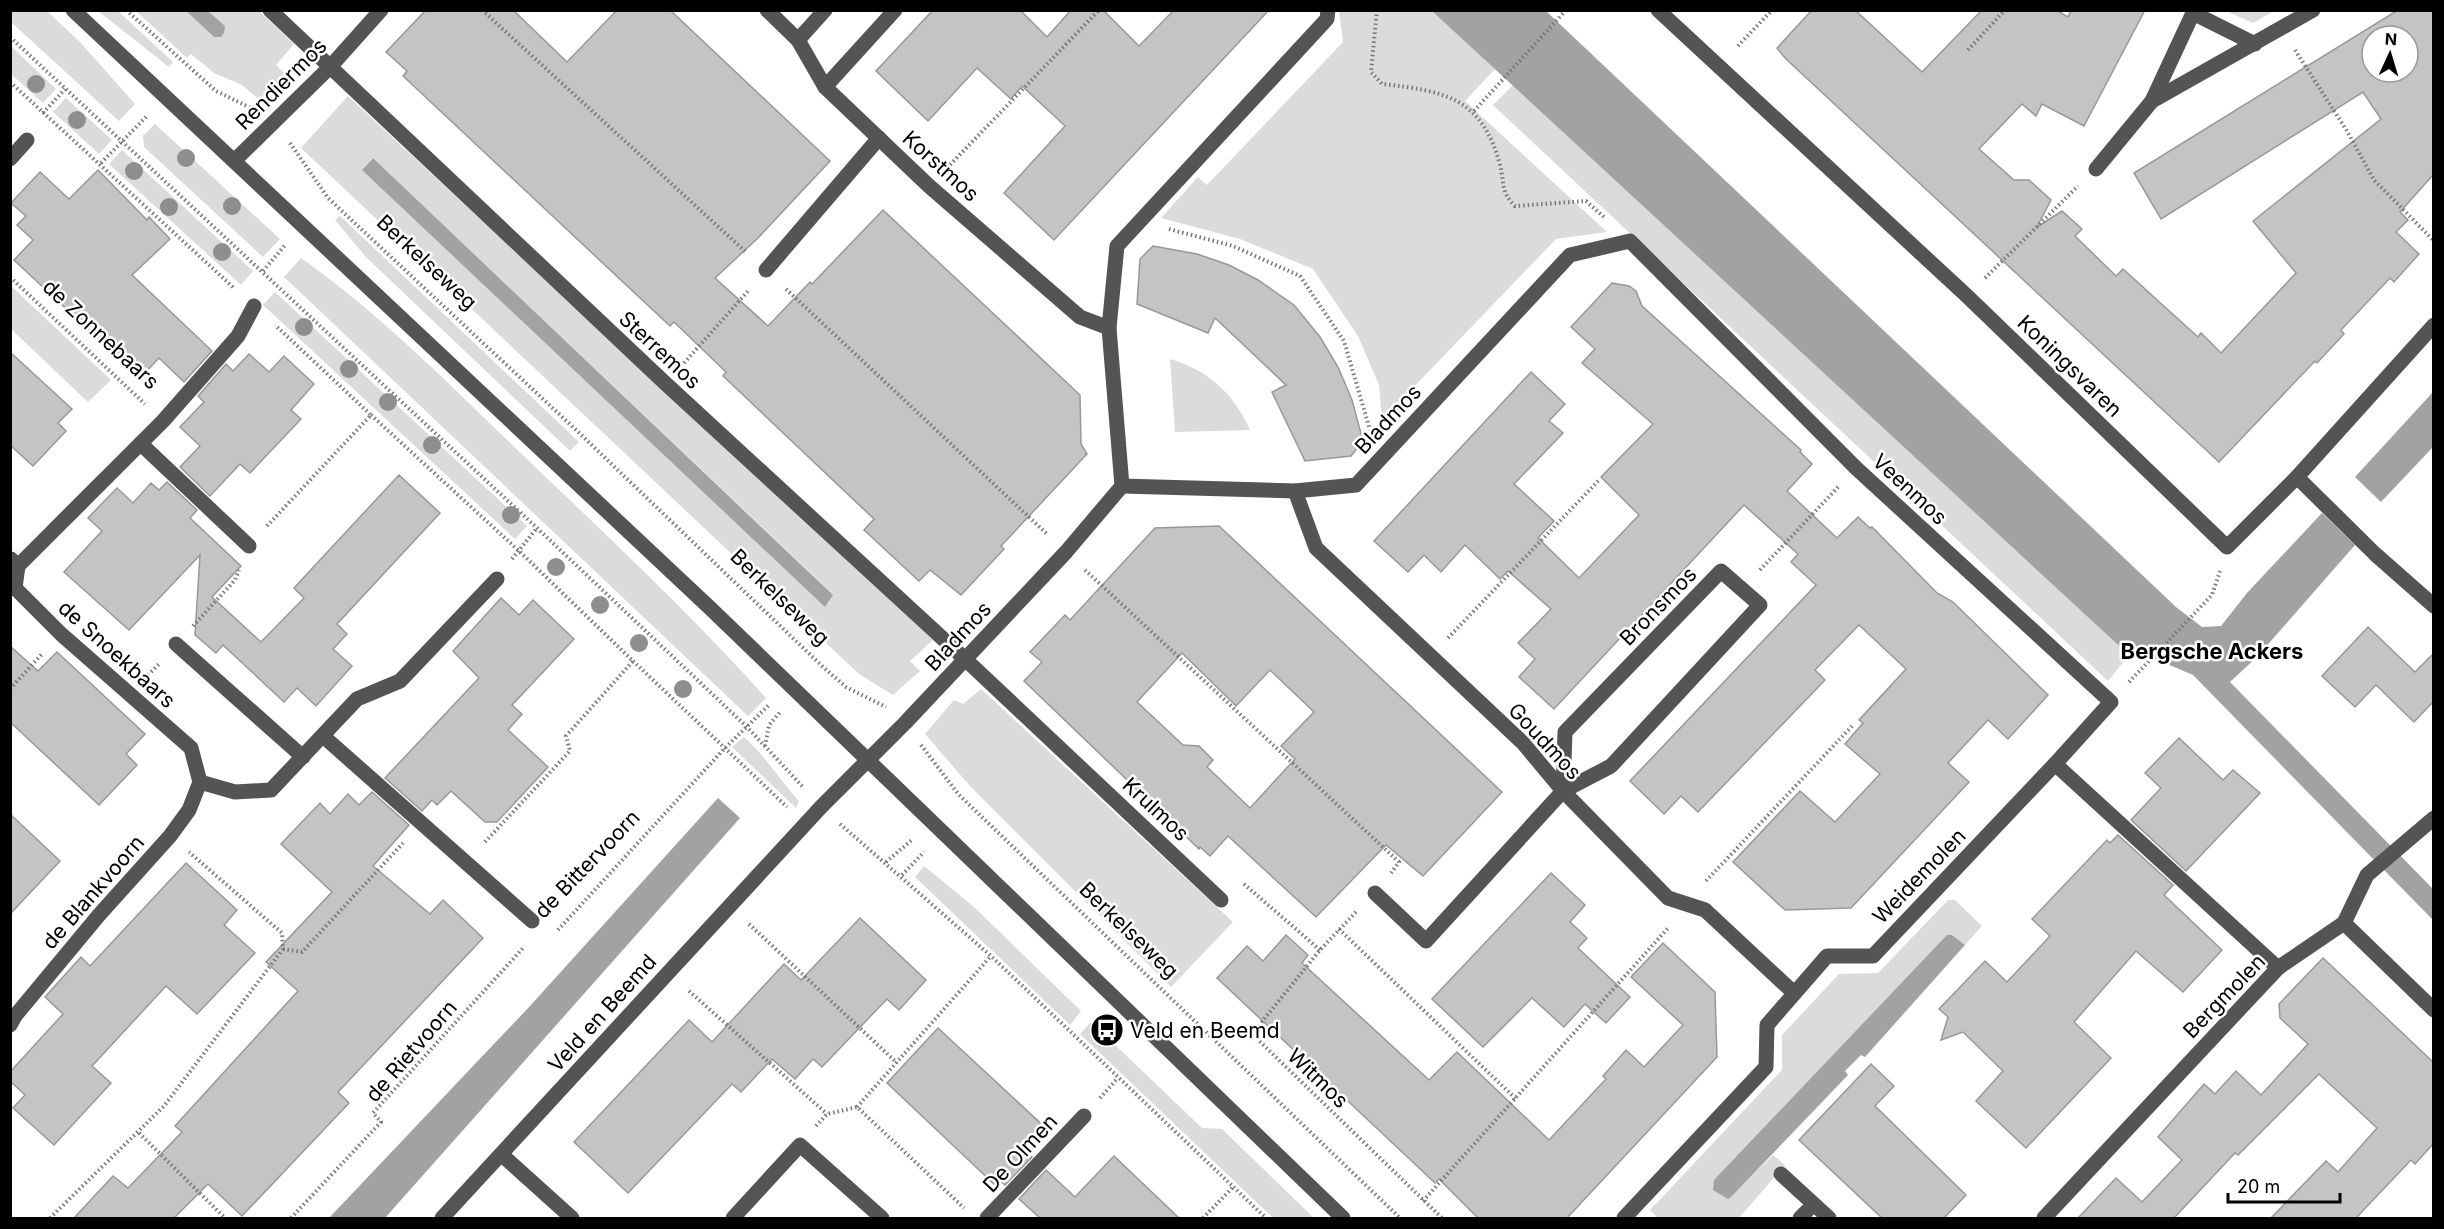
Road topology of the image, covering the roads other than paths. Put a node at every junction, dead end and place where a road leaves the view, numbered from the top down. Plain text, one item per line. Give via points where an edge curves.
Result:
1 (73, 10) edge
2 (270, 10) edge
3 (381, 10) edge
4 (767, 10) edge
5 (825, 10) edge
6 (895, 10) edge
7 (1328, 10) edge
8 (1658, 10) edge
9 (2313, 10) edge
10 (798, 40) junction
11 (2255, 44) junction
12 (330, 67) junction
13 (825, 87) junction
14 (2152, 101) junction
15 (879, 138) junction
16 (27, 140) road end
17 (10, 159) edge
18 (234, 160) junction
19 (2096, 169) road end
20 (1629, 241) joint
21 (766, 270) road end
22 (254, 306) dead end
23 (2433, 325) edge
24 (1109, 328) junction
25 (141, 444) junction
26 (2297, 477) junction
27 (1122, 486) junction
28 (1294, 491) junction
29 (249, 546) dead end
30 (14, 562) edge
31 (497, 579) road end
32 (2433, 606) edge
33 (176, 644) dead end
34 (965, 659) junction
35 (323, 736) junction
36 (303, 757) junction
37 (868, 759) junction
38 (2055, 764) junction
39 (200, 782) junction
40 (1563, 792) junction
41 (2433, 818) edge
42 (1375, 893) dead end
43 (1221, 900) road end
44 (2344, 923) junction
45 (536, 925) road end
46 (2278, 968) junction
47 (1793, 992) junction
48 (2433, 1010) edge
49 (10, 1025) edge
50 (1084, 1116) dead end
51 (502, 1155) junction
52 (1781, 1174) dead end
53 (442, 1218) edge
54 (572, 1218) edge
55 (733, 1218) edge
56 (882, 1218) edge
57 (987, 1218) edge
58 (1343, 1218) edge
59 (1624, 1218) edge
60 (1829, 1218) edge
61 (2044, 1218) edge

1 - 18 street
2 - 12 street, Sterremos
3 - 12 street, Rendiermos
4 - 10 street, Korstmos
5 - 10 street
6 - 13 street
7 - 24 street via 1327,19 1118,246
8 - 26 street, Koningsvaren via 1967,296 2227,547
9 - 11 street
10 - 13 street, Korstmos
11 - 14 street
11 - 14 street via 2193,13
12 - 18 street, Rendiermos
12 - 34 street, Sterremos
13 - 15 street, Korstmos
14 - 19 street
15 - 21 street
15 - 24 street, Korstmos via 1080,317
16 - 17 street
18 - 37 street
20 - 28 street, Bladmos via 1570,255 1356,486
20 - 38 street, Veenmos via 1856,468 2110,702
22 - 25 street, de Zonnebaars via 238,336
23 - 26 street, Koningsvaren
24 - 27 street
25 - 29 street
25 - 30 street, de Zonnebaars
26 - 32 street
27 - 28 street, Bladmos
27 - 34 street, Bladmos
28 - 40 street, Goudmos via 1317,548 1522,743
30 - 39 street, de Snoekbaars via 15,588 61,634 192,748
31 - 35 street via 400,681 357,699
33 - 36 street
34 - 37 street, Bladmos
34 - 43 street, Krulmos
35 - 36 street
35 - 45 street, de Bittervoorn
36 - 39 street via 271,790 235,792
37 - 51 street, Veld en Beemd
37 - 58 street
38 - 46 street
38 - 47 street, Weidemolen via 1873,956 1827,956
39 - 49 street, de Blankvoorn via 189,810 170,836 99,915
40 - 40 street, Bronsmos via 1611,766 1760,605 1743,588 1721,571 1565,732
40 - 42 street, Bronsmos via 1426,941
40 - 47 street, Goudmos via 1668,898 1705,910
41 - 44 street via 2367,875
44 - 46 street, Bergmolen
44 - 48 street
46 - 61 street, Bergmolen
47 - 59 street, Weidemolen via 1767,1025 1766,1067
50 - 57 street, De Olmen
51 - 53 street, Veld en Beemd
51 - 54 street
52 - 60 street
55 - 56 street via 800,1145

